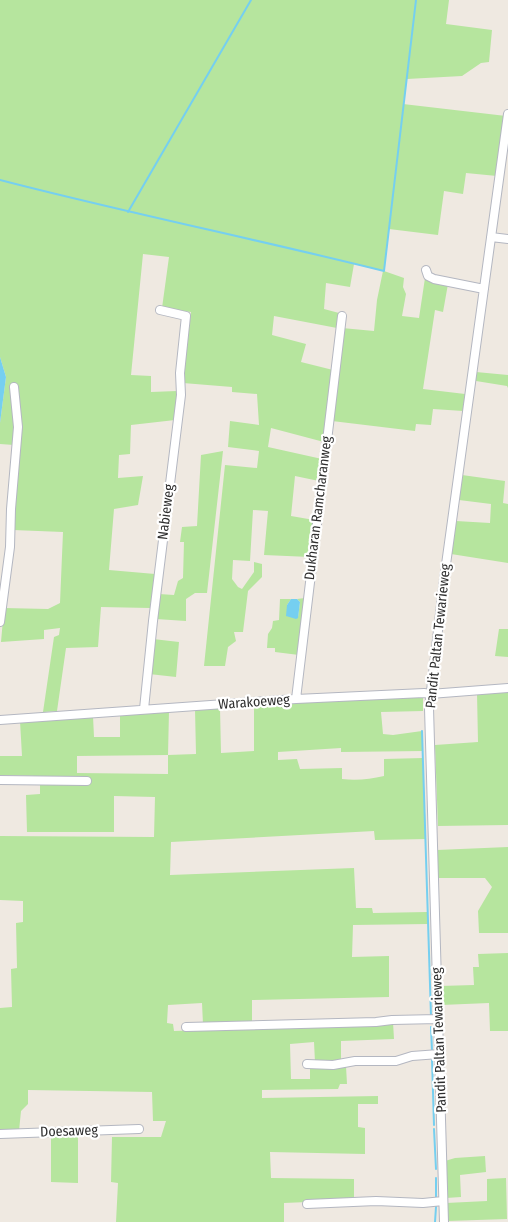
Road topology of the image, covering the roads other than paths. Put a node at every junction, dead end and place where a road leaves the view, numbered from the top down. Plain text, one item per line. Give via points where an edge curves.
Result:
1 (508, 114) edge
2 (491, 237) junction
3 (508, 239) edge
4 (426, 270) dead end
5 (484, 289) junction
6 (160, 310) dead end
7 (342, 316) dead end
8 (14, 387) dead end
9 (0, 622) edge
10 (508, 688) edge
11 (430, 694) junction
12 (296, 699) junction
13 (144, 709) junction
14 (0, 720) edge
15 (0, 780) edge
16 (87, 781) dead end
17 (438, 1019) junction
18 (186, 1027) dead end
19 (439, 1054) junction
20 (306, 1064) dead end
21 (138, 1129) dead end
22 (0, 1134) edge
23 (443, 1201) junction
24 (307, 1204) dead end
25 (444, 1222) edge

1 - 2 street, Pandit Paltan Tewarieweg
2 - 3 street
2 - 5 street, Pandit Paltan Tewarieweg
4 - 5 street via 428,276 434,278
5 - 11 street, Pandit Paltan Tewarieweg
6 - 13 street, Nabieweg via 185,315 181,395
7 - 12 street, Dukharan Ramcharanweg
8 - 9 street via 18,426 10,546
10 - 11 street, Warakoeweg
11 - 12 street, Warakoeweg
11 - 17 street, Pandit Paltan Tewarieweg
12 - 13 street, Warakoeweg
13 - 14 street, Warakoeweg
15 - 16 street
17 - 18 street
17 - 19 street, Pandit Paltan Tewarieweg
19 - 20 street via 396,1061
19 - 23 street, Pandit Paltan Tewarieweg
21 - 22 street, Doesaweg
23 - 24 street
23 - 25 street, Pandit Paltan Tewarieweg

